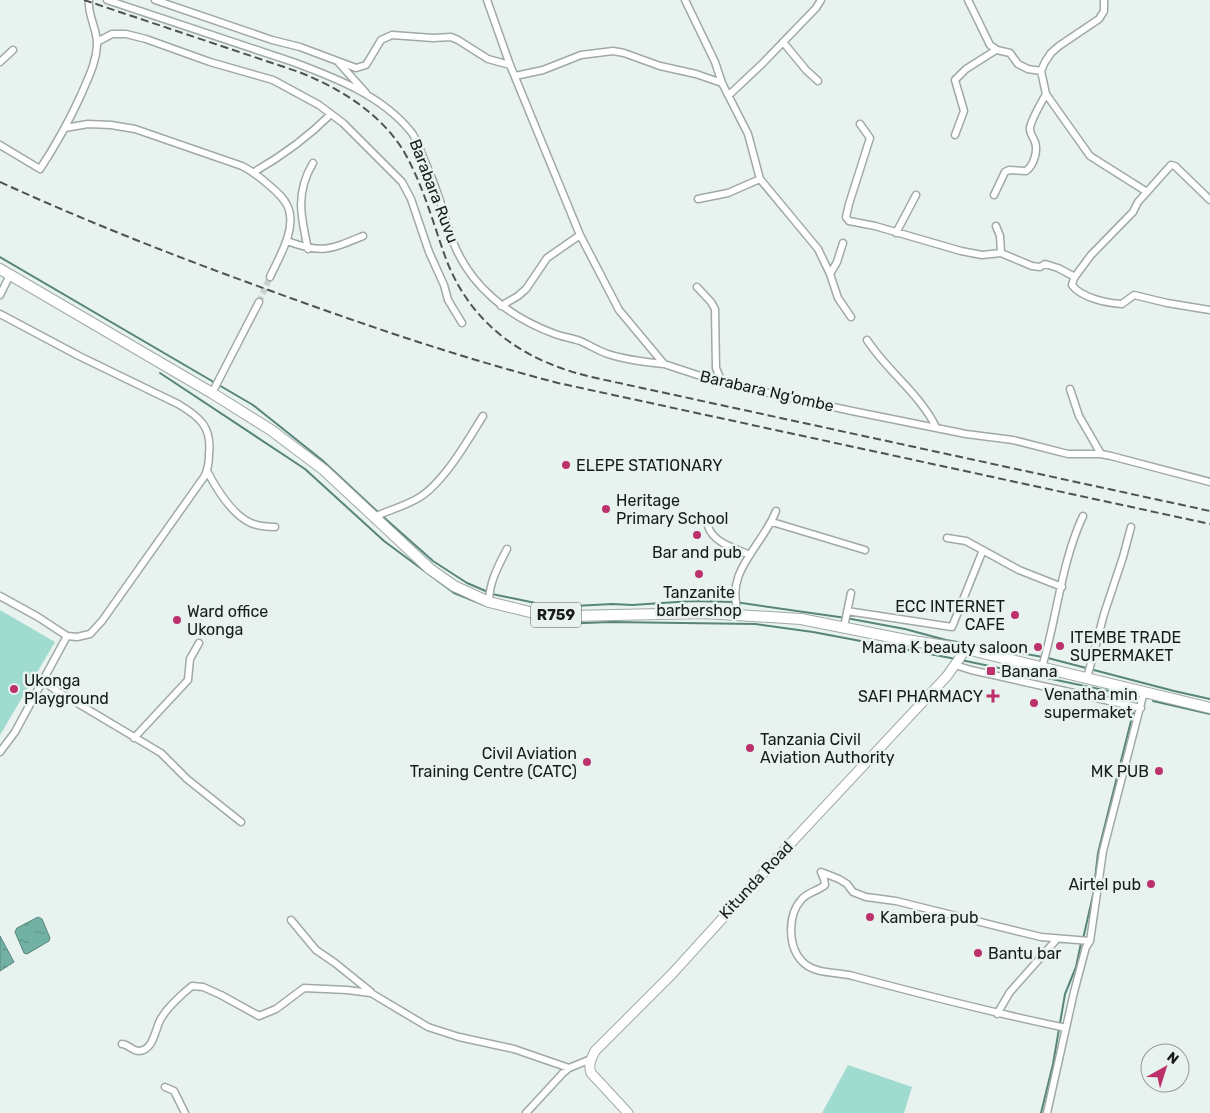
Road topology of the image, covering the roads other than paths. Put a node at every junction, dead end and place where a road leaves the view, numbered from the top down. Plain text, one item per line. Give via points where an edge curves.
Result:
1 (89, 0) edge
2 (107, 0) edge
3 (156, 0) edge
4 (486, 0) edge
5 (686, 0) edge
6 (821, 0) edge
7 (968, 0) edge
8 (1104, 0) edge
9 (97, 42) junction
10 (784, 42) junction
11 (13, 50) dead end
12 (996, 50) junction
13 (0, 62) edge
14 (339, 62) junction
15 (510, 65) junction
16 (1041, 71) junction
17 (515, 76) junction
18 (818, 81) dead end
19 (722, 83) junction
20 (1046, 94) junction
21 (368, 95) junction
22 (729, 95) junction
23 (331, 114) junction
24 (860, 124) dead end
25 (65, 128) junction
26 (955, 135) dead end
27 (0, 145) edge
28 (313, 163) dead end
29 (254, 172) junction
30 (760, 180) junction
31 (1147, 192) junction
32 (916, 195) dead end
33 (994, 195) dead end
34 (698, 199) dead end
35 (1210, 200) edge
36 (996, 226) dead end
37 (896, 234) junction
38 (580, 235) junction
39 (363, 236) dead end
40 (287, 241) junction
41 (843, 243) dead end
42 (308, 249) junction
43 (1001, 253) junction
44 (0, 269) edge
45 (830, 274) junction
46 (10, 275) junction
47 (270, 277) tunnel mouth
48 (1075, 277) junction
49 (697, 287) dead end
50 (0, 296) edge
51 (259, 302) tunnel mouth
52 (501, 306) junction
53 (1210, 310) edge
54 (0, 314) edge
55 (851, 317) dead end
56 (462, 323) dead end
57 (867, 340) dead end
58 (664, 364) junction
59 (722, 383) junction
60 (1070, 389) dead end
61 (212, 393) junction
62 (484, 416) dead end
63 (936, 427) junction
64 (1101, 454) junction
65 (207, 471) junction
66 (1210, 482) edge
67 (776, 512) dead end
68 (1082, 516) dead end
69 (374, 517) junction
70 (772, 522) junction
71 (708, 526) dead end
72 (275, 527) dead end
73 (1131, 527) dead end
74 (947, 538) dead end
75 (507, 549) dead end
76 (865, 550) dead end
77 (983, 550) junction
78 (750, 555) junction
79 (1062, 587) junction
80 (851, 593) dead end
81 (0, 596) edge
82 (490, 602) junction
83 (847, 611) junction
84 (739, 614) junction
85 (844, 627) junction
86 (67, 636) junction
87 (199, 643) dead end
88 (966, 649) junction
89 (956, 664) junction
90 (1042, 667) junction
91 (1087, 678) junction
92 (43, 681) junction
93 (1144, 692) junction
94 (1141, 708) junction
95 (1210, 708) edge
96 (134, 738) junction
97 (0, 752) edge
98 (241, 822) dead end
99 (291, 920) dead end
100 (1057, 939) junction
101 (1090, 941) junction
102 (371, 993) junction
103 (997, 1014) junction
104 (1066, 1028) junction
105 (122, 1044) dead end
106 (591, 1059) junction
107 (569, 1068) junction
108 (165, 1087) dead end
109 (185, 1113) edge
110 (526, 1113) edge
111 (628, 1113) edge
112 (1047, 1113) edge

1 - 9 street
2 - 21 street, Barabara Ruvu via 293,62
3 - 14 street
4 - 15 street
5 - 19 street
6 - 10 street
7 - 12 street via 990,45
8 - 16 street via 1104,11 1099,19 1059,46
9 - 23 street via 112,34 146,38 210,62 273,80
9 - 25 street via 92,72
10 - 18 street
10 - 22 street
11 - 13 street
12 - 16 street via 1010,53 1018,64 1028,69
12 - 26 street via 954,80 964,110
14 - 15 street via 356,68 363,66 381,40 392,35 451,37 488,60
14 - 21 street
15 - 17 street
16 - 20 street
17 - 19 street via 543,70 581,55 613,51
17 - 38 street
19 - 22 street
20 - 31 street via 1090,156
20 - 33 street via 1030,126 1036,150 1031,166 1026,171 1006,172
21 - 52 street, Barabara Ruvu via 390,110 414,135 459,257 479,286
22 - 30 street via 748,134
23 - 29 street via 306,137
23 - 56 street via 402,182 448,300
24 - 37 street via 870,138 846,217 849,221
25 - 27 street via 40,169
25 - 29 street via 88,124 135,129
28 - 42 street via 301,195
29 - 40 street via 281,196 288,207
30 - 34 street via 728,193
30 - 45 street via 814,244
31 - 35 street via 1171,164
31 - 48 street
32 - 37 street
36 - 43 street
37 - 43 street via 982,255
38 - 52 street via 547,258 526,289
38 - 58 street via 619,310
39 - 42 street via 325,249
40 - 42 street
40 - 47 street
41 - 45 street
43 - 48 street via 1032,266 1045,264
44 - 46 main road, R759
45 - 55 street via 838,298
46 - 50 street
46 - 61 main road, R759
48 - 53 street via 1072,285 1075,289 1107,303 1122,304 1134,295
49 - 59 street via 715,309 716,368
51 - 61 street
52 - 58 street, Barabara Ruvu via 546,330 607,354
54 - 65 street via 188,410 206,427 210,440
57 - 63 street via 920,401
58 - 59 street, Barabara Ng'ombe
59 - 63 street, Barabara Ng'ombe
60 - 64 street via 1079,416
61 - 69 main road, R759 via 296,448
62 - 69 street via 429,491
63 - 64 street, Barabara Ng'ombe via 1013,440 1068,454
64 - 66 street, Barabara Ng'ombe
65 - 72 street via 218,491 243,518 253,524
65 - 86 street via 102,621 90,634
67 - 70 street
68 - 79 street via 1072,542
69 - 82 main road, R759 via 430,569 454,586
70 - 76 street
70 - 78 street
71 - 78 street via 716,539
73 - 91 street
74 - 77 street via 966,541
75 - 82 street via 496,571 489,593
77 - 79 street via 1018,570
77 - 83 street via 952,627
78 - 84 street via 736,581 735,602
79 - 90 street
80 - 83 street
81 - 86 street
82 - 84 main road, R759 via 542,615
83 - 85 street
84 - 85 main road, R759 via 802,619
85 - 88 main road, R759
86 - 92 street
87 - 96 street via 190,659 188,680
88 - 89 street, Kitunda Road
88 - 90 main road, R759
89 - 94 street
89 - 106 street, Kitunda Road
90 - 91 main road, R759
91 - 93 main road, R759
92 - 96 street
92 - 97 street
93 - 94 street
93 - 95 main road, R759
94 - 101 street via 1110,820
96 - 98 street via 168,758 187,779
99 - 102 street via 316,950
100 - 101 street
100 - 103 street via 1010,992
100 - 103 street via 896,901 866,897 853,892 848,884 821,872 824,885 798,904 790,931 797,953 805,964
101 - 104 street
102 - 105 street via 304,988 276,1009 259,1016 221,995 192,986 160,1018 151,1044 141,1051
102 - 107 street via 428,1027 514,1049
103 - 104 street
104 - 112 street
106 - 107 street
106 - 111 street via 591,1074
107 - 110 street
108 - 109 street via 174,1091

